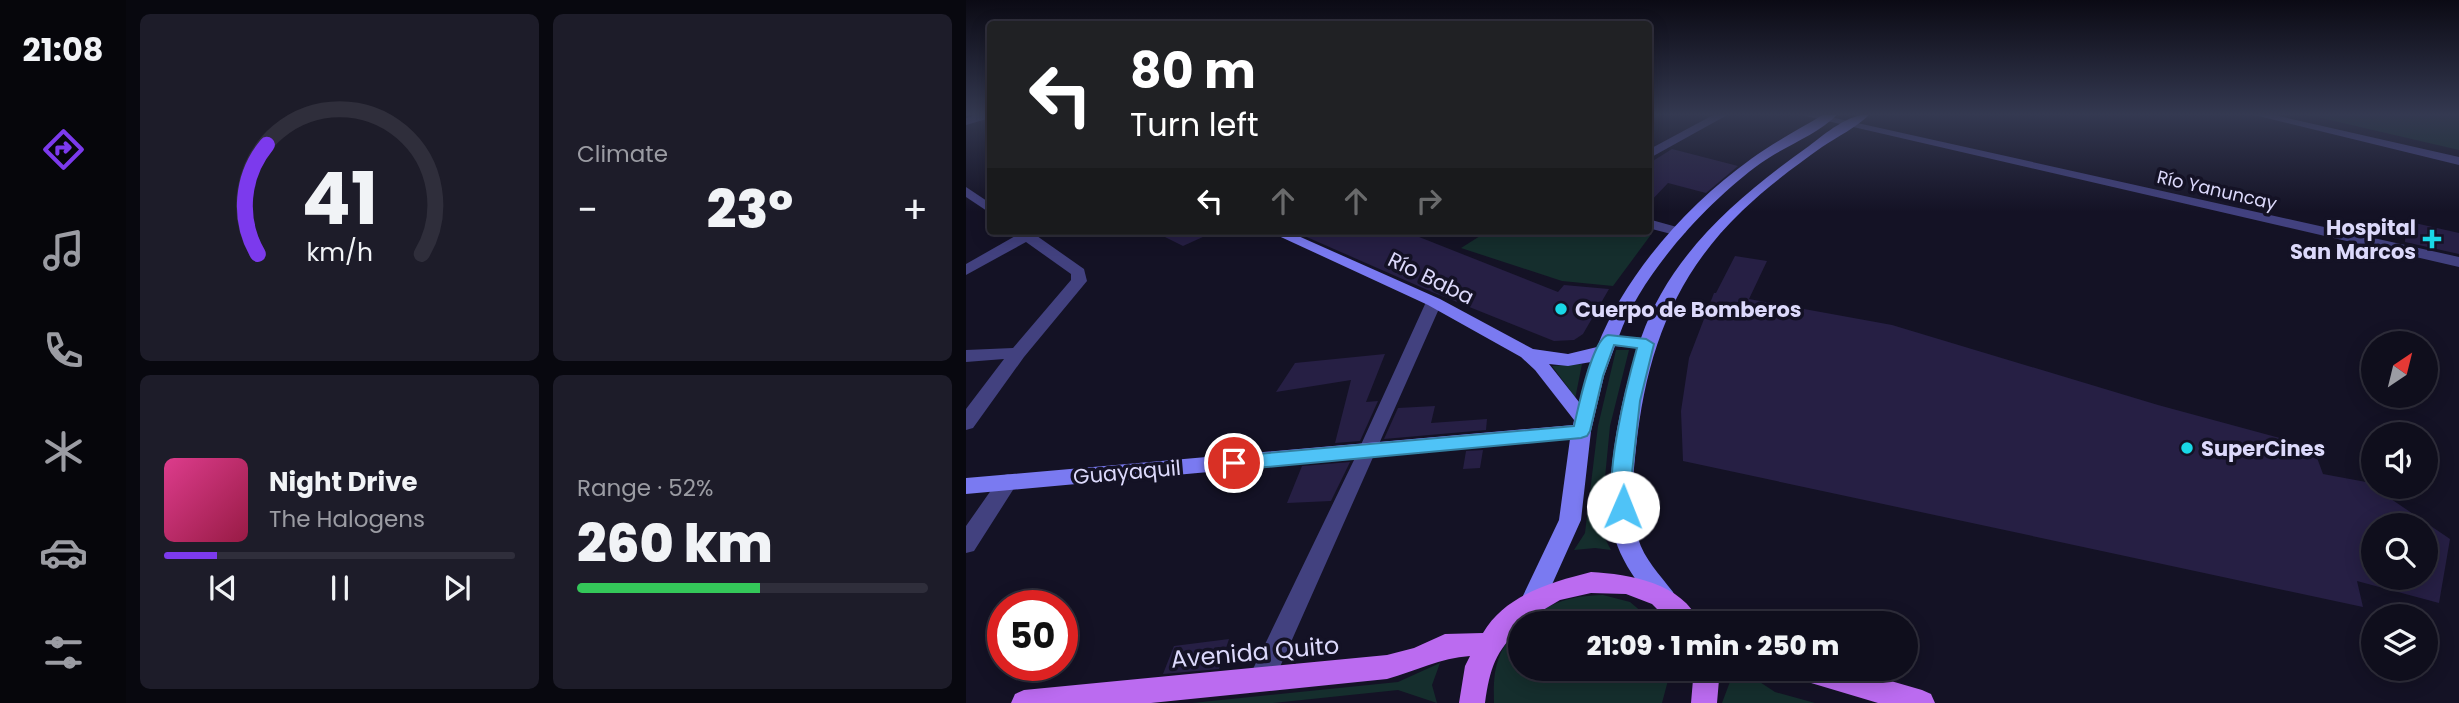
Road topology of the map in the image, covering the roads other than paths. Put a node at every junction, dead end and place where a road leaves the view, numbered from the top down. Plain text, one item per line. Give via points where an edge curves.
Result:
1 (1781, 147) edge
2 (1815, 147) edge
3 (1949, 147) edge
4 (2398, 147) edge
5 (2459, 161) edge
6 (966, 191) edge
7 (987, 207) edge
8 (1652, 224) edge
9 (1679, 232) junction
10 (1024, 235) edge
11 (1030, 235) edge
12 (1284, 235) edge
13 (2459, 262) edge
14 (966, 270) edge
15 (1434, 302) junction
16 (1646, 344) junction
17 (1606, 345) junction
18 (1018, 353) junction
19 (1527, 353) junction
20 (966, 356) edge
21 (966, 423) edge
22 (1582, 425) junction
23 (1367, 452) junction
24 (1009, 482) junction
25 (966, 485) edge
26 (966, 544) edge
27 (1664, 599) junction
28 (1532, 601) junction
29 (1676, 611) edge
30 (1488, 644) junction
31 (1262, 678) junction
32 (1706, 681) edge
33 (1846, 681) edge
34 (1024, 703) edge
35 (1472, 703) edge
36 (1704, 703) edge
37 (1922, 703) edge

1 - 9 main road via 1742,172
2 - 16 main road via 1734,210 1676,280
3 - 13 street, Río Yanuncay
4 - 5 street
6 - 7 street
8 - 9 street
9 - 17 main road via 1637,283
10 - 14 street
11 - 18 street via 1079,272 1079,281
12 - 15 main road, Río Baba
15 - 19 main road, Río Baba
15 - 23 street
16 - 17 main road
16 - 27 main road via 1631,401 1620,491 1630,549
17 - 19 main road, Río Baba via 1582,359 1562,362
17 - 22 main road
18 - 20 street
18 - 21 street
19 - 22 main road, Río Baba
22 - 23 main road, Guayaquil
22 - 28 main road via 1570,520
23 - 24 main road, Guayaquil
23 - 31 street
24 - 25 main road, Guayaquil
24 - 26 street
27 - 28 main road via 1634,586 1600,581 1564,587
27 - 29 main road
28 - 30 main road
30 - 31 main road, Avenida Quito via 1445,646 1387,667
30 - 35 main road via 1472,686
31 - 34 main road, Avenida Quito
32 - 36 main road
33 - 37 main road

